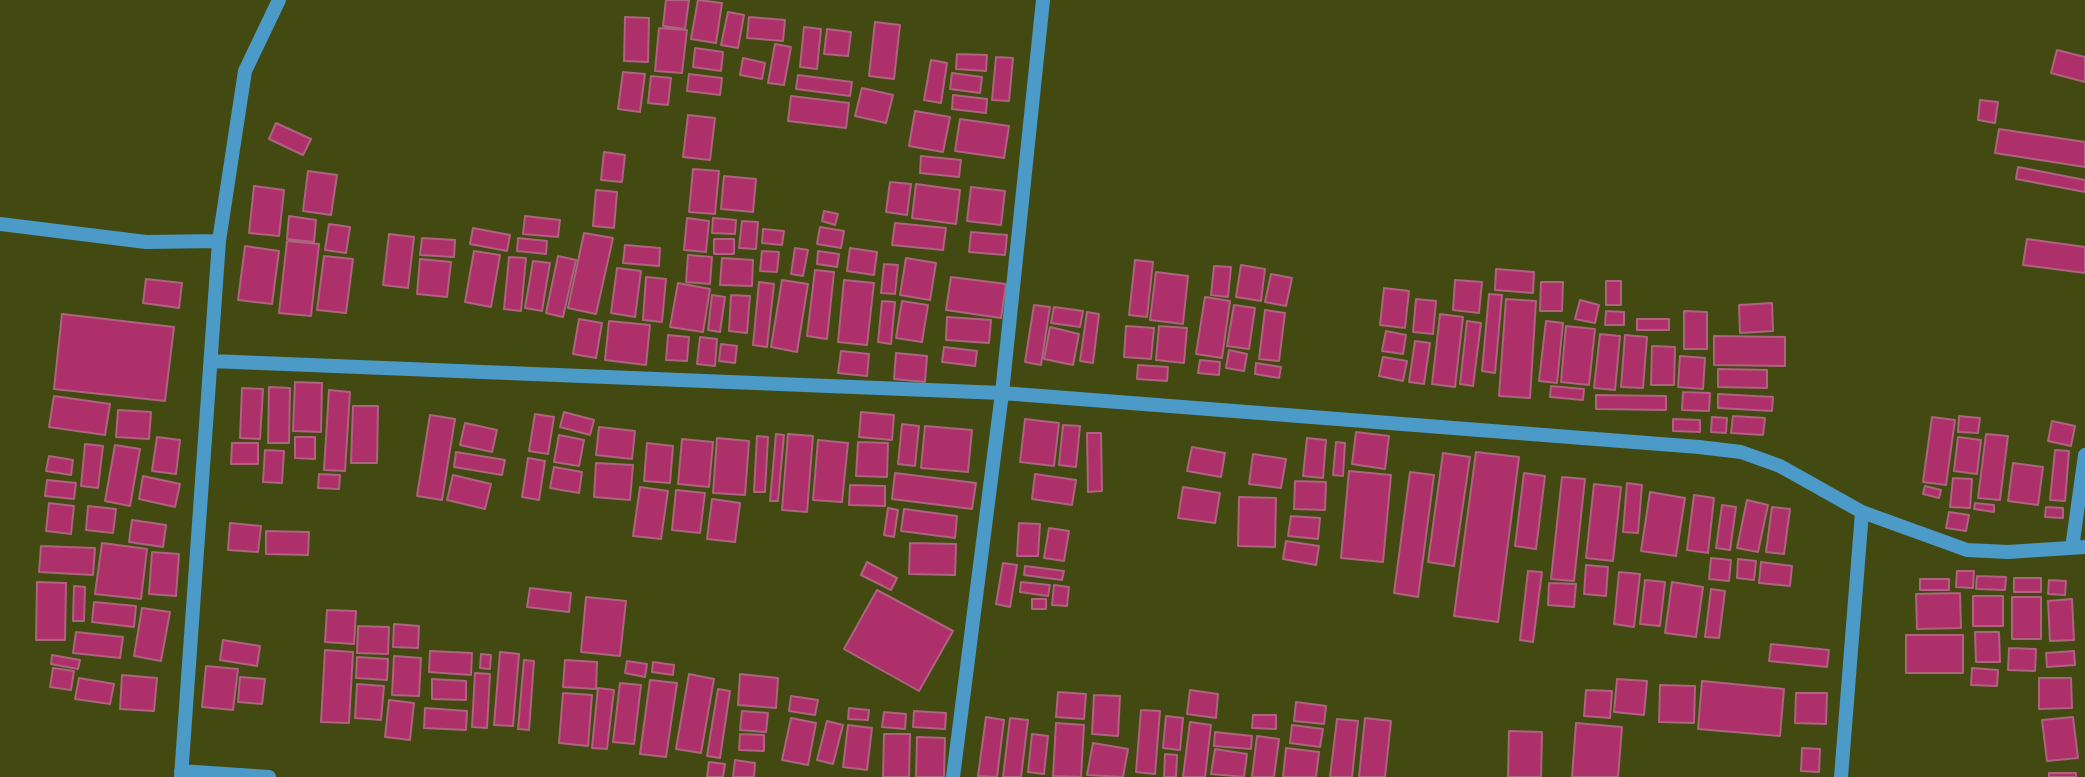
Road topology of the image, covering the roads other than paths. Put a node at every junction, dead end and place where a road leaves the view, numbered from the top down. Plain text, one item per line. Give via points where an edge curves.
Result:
1 (279, 0) edge
2 (1043, 0) edge
3 (0, 224) edge
4 (219, 241) junction
5 (211, 361) junction
6 (1002, 393) junction
7 (2085, 455) edge
8 (1862, 512) junction
9 (2078, 548) edge
10 (181, 774) edge
11 (269, 777) edge
12 (953, 777) edge
13 (1841, 777) edge

1 - 4 street via 245,71
2 - 6 street
3 - 4 street via 146,242
4 - 5 street
5 - 6 street
5 - 10 street
6 - 8 street via 1741,452 1780,466
6 - 12 street
7 - 9 street
8 - 9 street via 1967,550
8 - 13 street
10 - 11 street

